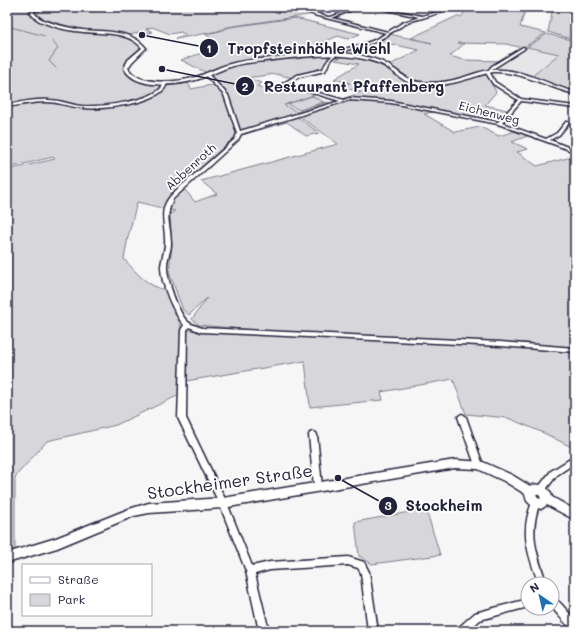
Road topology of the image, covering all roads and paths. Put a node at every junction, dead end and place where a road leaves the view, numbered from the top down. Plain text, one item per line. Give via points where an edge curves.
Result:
1 (38, 7) edge
2 (358, 7) edge
3 (374, 7) edge
4 (391, 7) edge
5 (448, 7) edge
6 (303, 9) dead end
7 (386, 9) junction
8 (423, 17) junction
9 (330, 18) junction
10 (388, 33) junction
11 (523, 48) dead end
12 (333, 55) junction
13 (490, 74) junction
14 (207, 75) junction
15 (165, 83) junction
16 (575, 93) edge
17 (342, 100) junction
18 (520, 100) junction
19 (7, 106) edge
20 (575, 107) edge
21 (499, 123) junction
22 (568, 123) dead end
23 (239, 134) junction
24 (548, 140) junction
25 (575, 151) edge
26 (188, 324) junction
27 (575, 350) edge
28 (462, 417) dead end
29 (313, 435) dead end
30 (575, 459) edge
31 (479, 465) junction
32 (318, 486) junction
33 (535, 491) junction
34 (547, 500) junction
35 (223, 502) junction
36 (536, 503) junction
37 (575, 515) edge
38 (7, 558) edge
39 (250, 571) junction
40 (540, 576) edge
41 (520, 605) edge
42 (560, 610) edge
43 (575, 624) edge
44 (264, 631) edge
45 (373, 631) edge
46 (461, 631) edge

1 - 15 main road via 32,14 45,21 71,29 120,35 139,41 144,48 127,64 128,72 142,80
2 - 9 street
3 - 7 street
4 - 7 street
5 - 8 street
6 - 9 street
7 - 8 street
8 - 10 street via 406,22
9 - 10 street
10 - 12 street via 374,42
11 - 13 street
12 - 13 main road via 375,60 390,66 408,81 419,84 457,81 477,73
12 - 14 main road via 241,63
12 - 17 street via 324,70 298,76 284,84
13 - 16 main road via 516,74
13 - 18 street via 494,83
14 - 15 main road via 183,82
14 - 23 street via 226,95
15 - 19 street via 162,90 156,94 108,106 81,107 61,101
17 - 21 street, Eichenweg via 391,102
17 - 23 street, Eichenweg
18 - 20 street
18 - 21 street
21 - 24 street, Eichenweg
22 - 24 street
23 - 26 street, Abbenroth via 237,139 171,198 165,210 168,246 164,274 178,312
24 - 25 street, Eichenweg
26 - 27 street via 201,330 501,344
26 - 35 street via 184,330 182,418
28 - 31 street
29 - 32 street
30 - 33 street via 554,473
31 - 32 main road, Stockheimer Straße via 455,464
31 - 33 main road, Stockheimer Straße
32 - 35 main road, Stockheimer Straße
33 - 34 main road via 546,494
33 - 36 main road via 531,498
34 - 36 main road via 541,504
34 - 37 main road
35 - 38 main road, Stockheimer Straße via 149,508 133,512 57,544
35 - 39 street
36 - 40 street via 532,512 529,537
39 - 44 street
39 - 45 street via 270,566 348,561 361,565 365,572
41 - 46 street via 478,616
42 - 43 street

